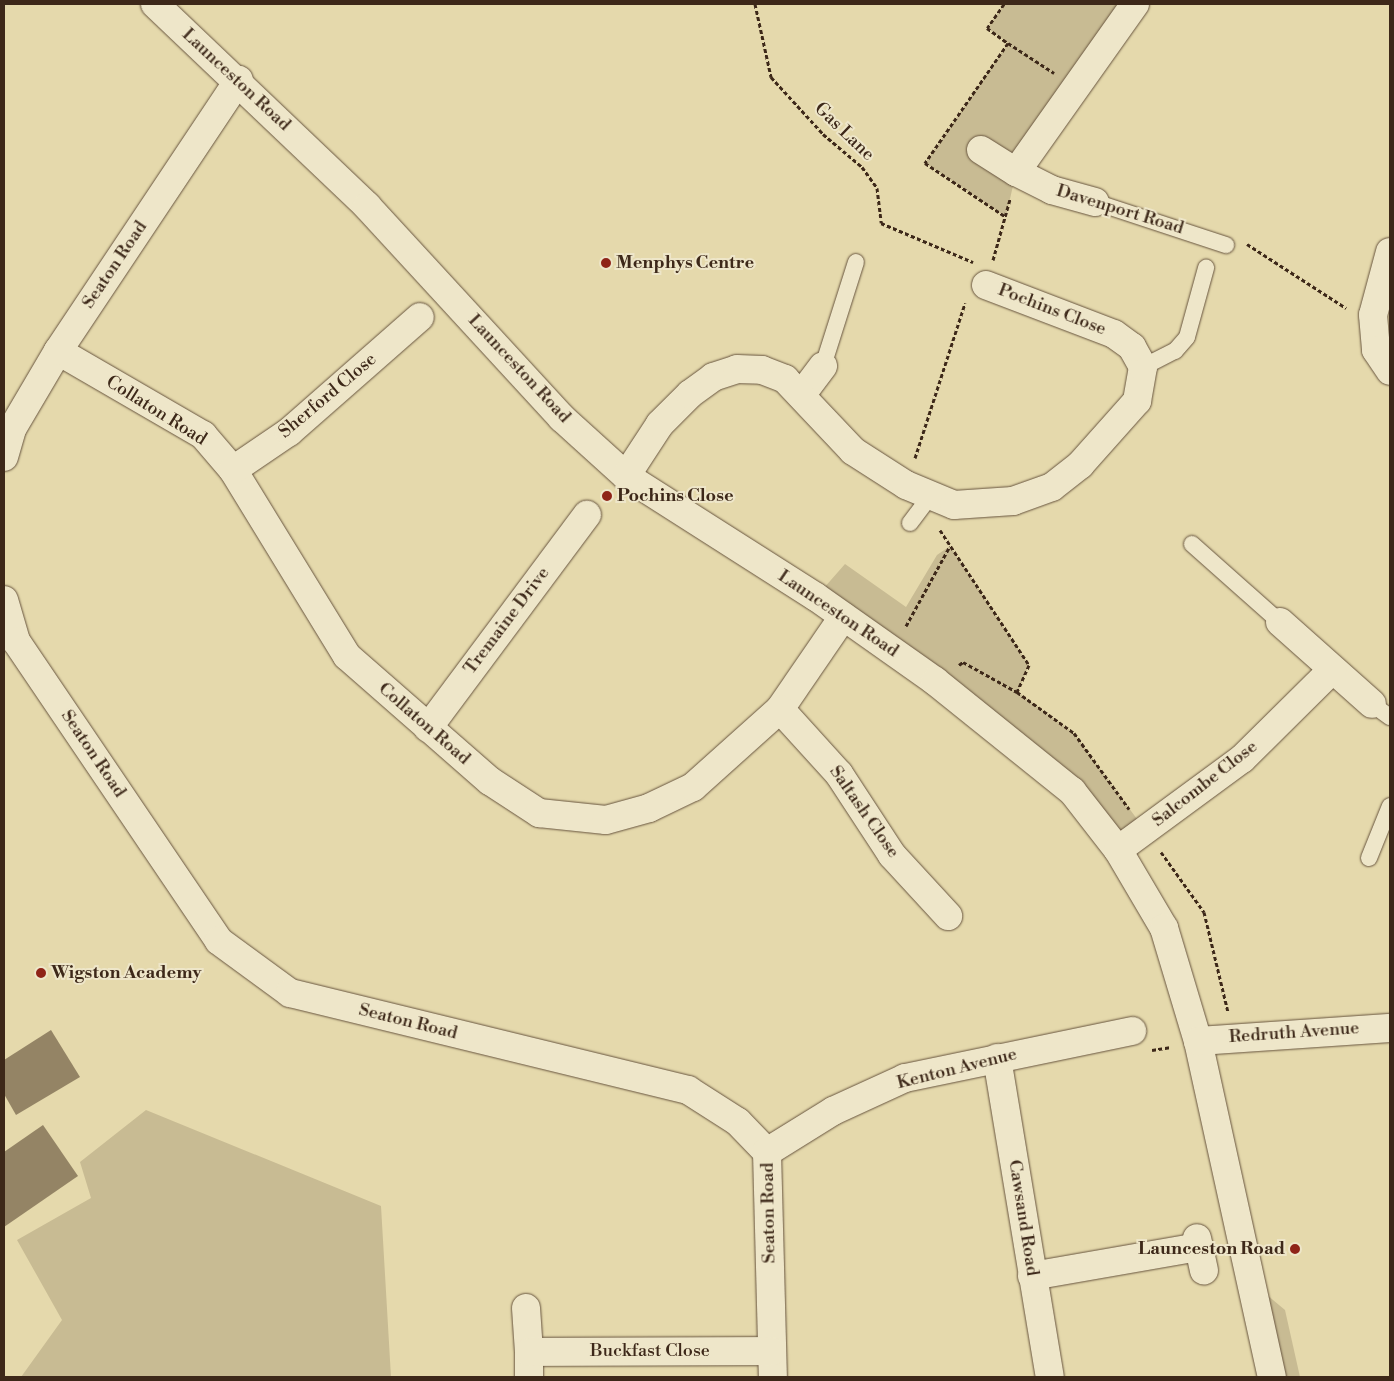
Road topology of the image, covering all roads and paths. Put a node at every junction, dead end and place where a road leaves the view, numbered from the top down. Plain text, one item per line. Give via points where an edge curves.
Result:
1 (155, 4) edge
2 (755, 4) edge
3 (1004, 4) edge
4 (1134, 4) edge
5 (1008, 43) junction
6 (239, 80) junction
7 (1076, 87) junction
8 (981, 150) dead end
9 (1016, 172) junction
10 (1095, 202) joint
11 (1006, 217) junction
12 (1226, 244) joint
13 (1390, 252) edge
14 (856, 262) dead end
15 (1206, 268) dead end
16 (976, 280) junction
17 (1373, 315) junction
18 (420, 317) dead end
19 (58, 351) junction
20 (823, 366) joint
21 (1142, 367) junction
22 (1390, 372) edge
23 (802, 394) junction
24 (4, 457) edge
25 (233, 470) junction
26 (626, 476) junction
27 (930, 495) junction
28 (587, 515) dead end
29 (910, 523) dead end
30 (1192, 544) dead end
31 (950, 546) junction
32 (4, 600) edge
33 (843, 617) junction
34 (1280, 622) joint
35 (892, 652) junction
36 (1332, 670) junction
37 (1017, 692) dead end
38 (780, 709) junction
39 (1381, 710) edge
40 (428, 728) junction
41 (1390, 806) edge
42 (1118, 850) junction
43 (1369, 858) dead end
44 (948, 916) dead end
45 (1390, 1028) edge
46 (1132, 1032) joint
47 (1198, 1041) junction
48 (997, 1058) junction
49 (768, 1152) junction
50 (1200, 1252) dead end
51 (1032, 1276) junction
52 (526, 1308) dead end
53 (529, 1364) edge
54 (772, 1364) edge
55 (1050, 1377) edge
56 (1272, 1377) edge

1 - 6 street, Launceston Road
2 - 16 path, Gas Lane via 771,77 823,134 862,167 877,188 880,223
3 - 5 path via 987,28
4 - 7 street
5 - 7 path
5 - 11 path via 926,163
6 - 19 street, Seaton Road
6 - 26 street, Launceston Road via 367,206 562,418
7 - 9 street
8 - 9 street, Davenport Road
9 - 10 street, Davenport Road via 1052,190
9 - 11 path
10 - 12 lane, Davenport Road
11 - 16 path
12 - 17 path via 1250,244 1343,307
13 - 17 street
14 - 20 lane
15 - 21 lane via 1187,337 1175,351
16 - 21 street, Pochins Close via 1114,334 1132,347
16 - 27 path
17 - 22 street via 1376,350
18 - 25 street, Sherford Close via 289,432
19 - 24 street, Seaton Road via 12,429
19 - 25 street, Collaton Road via 203,435
20 - 23 street
21 - 27 street via 1137,401 1087,458 1052,487 1013,501
23 - 26 street via 785,379 762,370 737,369 713,377 660,424
23 - 27 street via 853,451
25 - 40 street, Collaton Road via 347,656
26 - 33 street, Launceston Road
27 - 29 lane
27 - 31 path via 938,527
28 - 40 street, Tremaine Drive
30 - 34 lane
31 - 35 path
31 - 37 path via 1029,665
32 - 49 street, Seaton Road via 16,641 219,941 290,993 688,1090 738,1122
33 - 35 street, Launceston Road
33 - 38 street, Collaton Road
34 - 36 street
35 - 42 street, Launceston Road via 982,716 1072,791
36 - 39 street
36 - 42 street, Salcombe Close via 1242,759
38 - 40 street, Collaton Road via 693,787 649,808 606,820 540,814 490,781
38 - 44 street, Saltash Close via 839,774 892,855
41 - 43 lane
42 - 47 street, Launceston Road via 1164,928
45 - 47 street, Redruth Avenue
46 - 47 path via 1135,1052
46 - 48 street, Kenton Avenue
47 - 56 street, Launceston Road
48 - 49 street, Kenton Avenue via 905,1078 833,1111
48 - 51 street, Cawsand Road
49 - 54 street, Seaton Road
50 - 51 street
51 - 55 street, Cawsand Road
52 - 53 street, Buckfast Close
53 - 54 street, Buckfast Close

